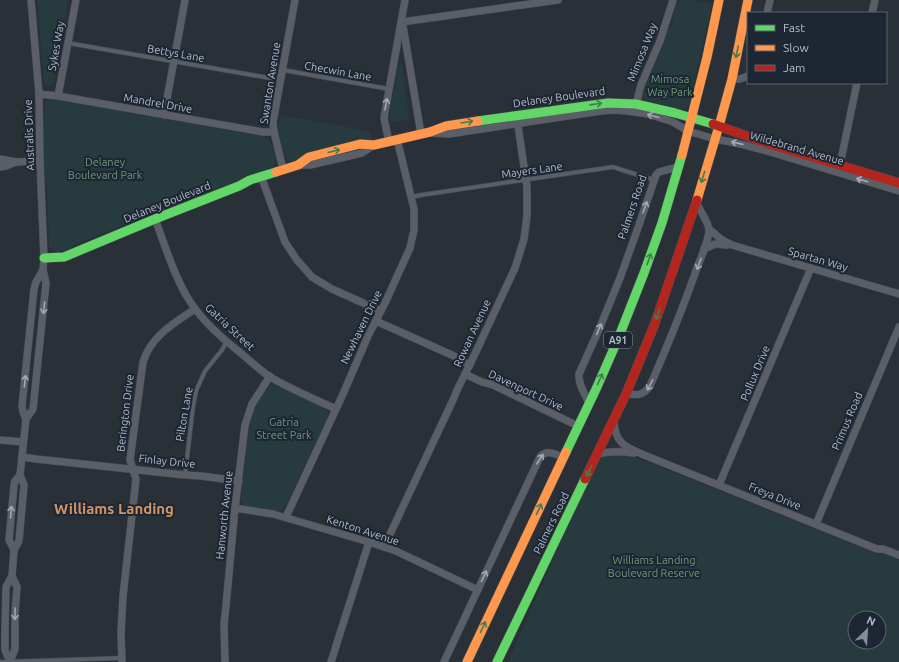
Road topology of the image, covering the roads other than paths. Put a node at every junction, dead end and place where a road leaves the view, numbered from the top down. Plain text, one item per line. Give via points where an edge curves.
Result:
1 (31, 0) edge
2 (76, 0) edge
3 (185, 0) edge
4 (295, 0) edge
5 (406, 0) edge
6 (558, 0) edge
7 (673, 0) edge
8 (719, 0) edge
9 (748, 0) edge
10 (770, 0) edge
11 (875, 0) edge
12 (767, 12) edge
13 (872, 12) edge
14 (402, 22) junction
15 (68, 43) junction
16 (395, 57) junction
17 (408, 57) junction
18 (174, 62) junction
19 (283, 70) junction
20 (747, 76) edge
21 (732, 79) junction
22 (281, 80) junction
23 (857, 84) edge
24 (389, 89) junction
25 (39, 94) junction
26 (58, 96) junction
27 (635, 108) junction
28 (164, 115) junction
29 (692, 118) junction
30 (517, 120) junction
31 (720, 126) junction
32 (688, 131) junction
33 (274, 132) junction
34 (426, 133) junction
35 (715, 139) junction
36 (393, 141) junction
37 (768, 148) junction
38 (0, 159) edge
39 (40, 161) junction
40 (16, 162) junction
41 (0, 167) edge
42 (678, 167) junction
43 (283, 169) junction
44 (838, 169) junction
45 (261, 176) junction
46 (526, 180) junction
47 (654, 180) junction
48 (899, 182) edge
49 (899, 191) edge
50 (412, 197) junction
51 (696, 202) junction
52 (155, 219) junction
53 (709, 229) junction
54 (732, 245) junction
55 (704, 249) junction
56 (44, 258) junction
57 (811, 268) junction
58 (43, 270) junction
59 (899, 294) edge
60 (195, 309) junction
61 (381, 311) junction
62 (376, 321) junction
63 (899, 327) edge
64 (227, 341) junction
65 (470, 365) junction
66 (465, 374) junction
67 (270, 376) junction
68 (626, 394) junction
69 (589, 403) junction
70 (336, 409) junction
71 (26, 419) junction
72 (614, 419) junction
73 (578, 426) junction
74 (0, 440) edge
75 (23, 442) junction
76 (597, 454) junction
77 (644, 455) junction
78 (22, 457) junction
79 (564, 457) junction
80 (134, 469) junction
81 (20, 475) junction
82 (185, 475) junction
83 (239, 481) junction
84 (719, 486) junction
85 (235, 508) junction
86 (286, 517) junction
87 (816, 524) junction
88 (369, 542) junction
89 (384, 547) junction
90 (14, 550) junction
91 (899, 555) edge
92 (12, 576) junction
93 (478, 590) junction
94 (122, 660) edge
95 (0, 662) edge
96 (10, 662) edge
97 (225, 662) edge
98 (330, 662) edge
99 (444, 662) edge
100 (467, 662) edge
101 (497, 662) edge

1 - 25 street, Australis Drive
2 - 15 street, Sykes Way
3 - 18 street
4 - 19 street, Swanton Avenue
5 - 14 street, Newhaven Drive
6 - 14 street
7 - 27 street, Mimosa Way via 660,41 640,85
8 - 29 main road, Palmers Road / A91
9 -> 21 main road, Palmers Road / A91
10 - 12 street
11 - 13 street
14 - 16 street, Newhaven Drive
14 - 17 street
15 - 18 lane, Bettys Lane
15 - 26 street, Sykes Way
16 - 17 street
16 - 24 street, Newhaven Drive
17 - 34 street
18 - 22 lane, Bettys Lane
18 - 28 street
19 - 22 street, Swanton Avenue
19 - 24 lane, Checwin Lane
20 - 21 street
21 - 31 main road, Palmers Road / A91
22 - 33 street, Swanton Avenue via 273,122
23 - 44 street
36 -> 24 street, Newhaven Drive via 384,118
25 - 26 street, Mandrel Drive
25 - 39 street, Australis Drive
26 - 28 street, Mandrel Drive
27 - 29 main road, Delaney Boulevard
27 - 30 main road, Delaney Boulevard via 626,103 608,103
32 -> 27 street, Delaney Boulevard via 673,122
28 - 33 street, Mandrel Drive
29 - 31 main road, Wildebrand Avenue
29 - 32 main road, Palmers Road / A91
30 - 34 main road, Delaney Boulevard via 446,126
30 - 46 street, Rowan Avenue
31 - 35 main road, Palmers Road / A91
31 - 37 main road, Wildebrand Avenue
32 - 35 street, Wildebrand Avenue
32 - 42 main road, Palmers Road / A91
33 - 43 street, Swanton Avenue
34 - 36 main road, Delaney Boulevard
37 -> 35 street, Wildebrand Avenue
35 -> 51 main road, Palmers Road / A91
36 - 43 main road, Delaney Boulevard via 374,145 360,144 309,158
36 - 50 street, Newhaven Drive
37 - 44 main road, Wildebrand Avenue
38 - 40 street
39 - 40 street
39 - 56 street, Australis Drive
40 - 41 street
42 - 47 street, Palmers Road via 659,172
69 -> 42 main road, Palmers Road / A91 via 644,273
43 - 45 main road, Delaney Boulevard
44 - 48 main road, Wildebrand Avenue
49 -> 44 street, Wildebrand Avenue
45 - 52 main road, Delaney Boulevard
45 - 61 street via 285,242 312,277
46 - 47 lane, Mayers Lane via 613,167
46 - 50 lane, Mayers Lane
46 - 65 street, Rowan Avenue via 527,216 521,249
69 -> 47 street, Palmers Road via 581,388 579,374 620,278
50 - 61 street, Newhaven Drive via 412,240
51 - 53 street
51 -> 68 main road, Palmers Road / A91 via 654,326
52 - 56 main road, Delaney Boulevard via 64,257
52 - 60 street, Gatria Street via 184,291
53 - 54 street, Spartan Way
53 - 55 street
54 - 55 street, Spartan Way via 715,244
54 - 57 street, Spartan Way
55 -> 68 street via 677,324 650,386 643,393
56 - 58 street, Australis Drive
57 - 59 street, Spartan Way
57 - 84 street, Pollux Drive
58 -> 71 street, Australis Drive via 46,283 35,387 32,408
71 -> 58 street, Australis Drive via 22,406 34,289
60 - 64 street, Gatria Street
60 - 80 street, Berington Drive via 156,338 145,354 130,460
61 - 62 street, Newhaven Drive
62 - 65 street
62 - 70 street, Newhaven Drive
63 - 87 street, Primus Road
64 - 67 street, Gatria Street
64 - 82 lane, Pilton Lane via 205,371 196,391
65 - 66 street, Rowan Avenue
66 - 73 street, Davenport Drive
66 - 89 street, Rowan Avenue
67 - 70 street, Gatria Street
67 - 83 street, Hanworth Avenue via 254,399 247,416
68 - 72 main road, Palmers Road / A91
69 - 73 main road, Palmers Road / A91
70 - 86 street, Newhaven Drive
71 - 75 street, Australis Drive
72 - 76 main road, Palmers Road / A91
72 - 77 street, Freya Drive via 615,432 620,442
73 - 79 main road, Palmers Road / A91
74 - 75 street
75 - 78 street, Australis Drive
76 - 77 street, Freya Drive via 620,451
76 -> 101 main road, Palmers Road / A91
77 - 84 street, Freya Drive
78 - 80 street, Finlay Drive
78 - 81 street, Australis Drive
93 -> 79 street via 540,457 546,452
100 -> 79 main road, Palmers Road / A91
80 - 82 street, Finlay Drive
80 - 94 street, Berington Drive via 136,479 123,596
81 - 90 street, Australis Drive via 24,485 20,541
90 -> 81 street, Australis Drive via 9,540 14,485
82 - 83 street, Finlay Drive
83 - 85 street, Hanworth Avenue
84 - 87 street, Freya Drive
85 - 86 street, Kenton Avenue
85 - 97 street, Hanworth Avenue via 224,624
86 - 88 street, Kenton Avenue
87 - 91 street, Freya Drive
88 - 89 street, Kenton Avenue
88 - 98 street
89 - 93 street, Kenton Avenue
90 - 92 street, Australis Drive
92 -> 96 street, Australis Drive via 17,587 15,649
92 - 96 street, Australis Drive via 6,587 5,650
93 - 99 street
94 - 96 lane
95 - 96 lane

